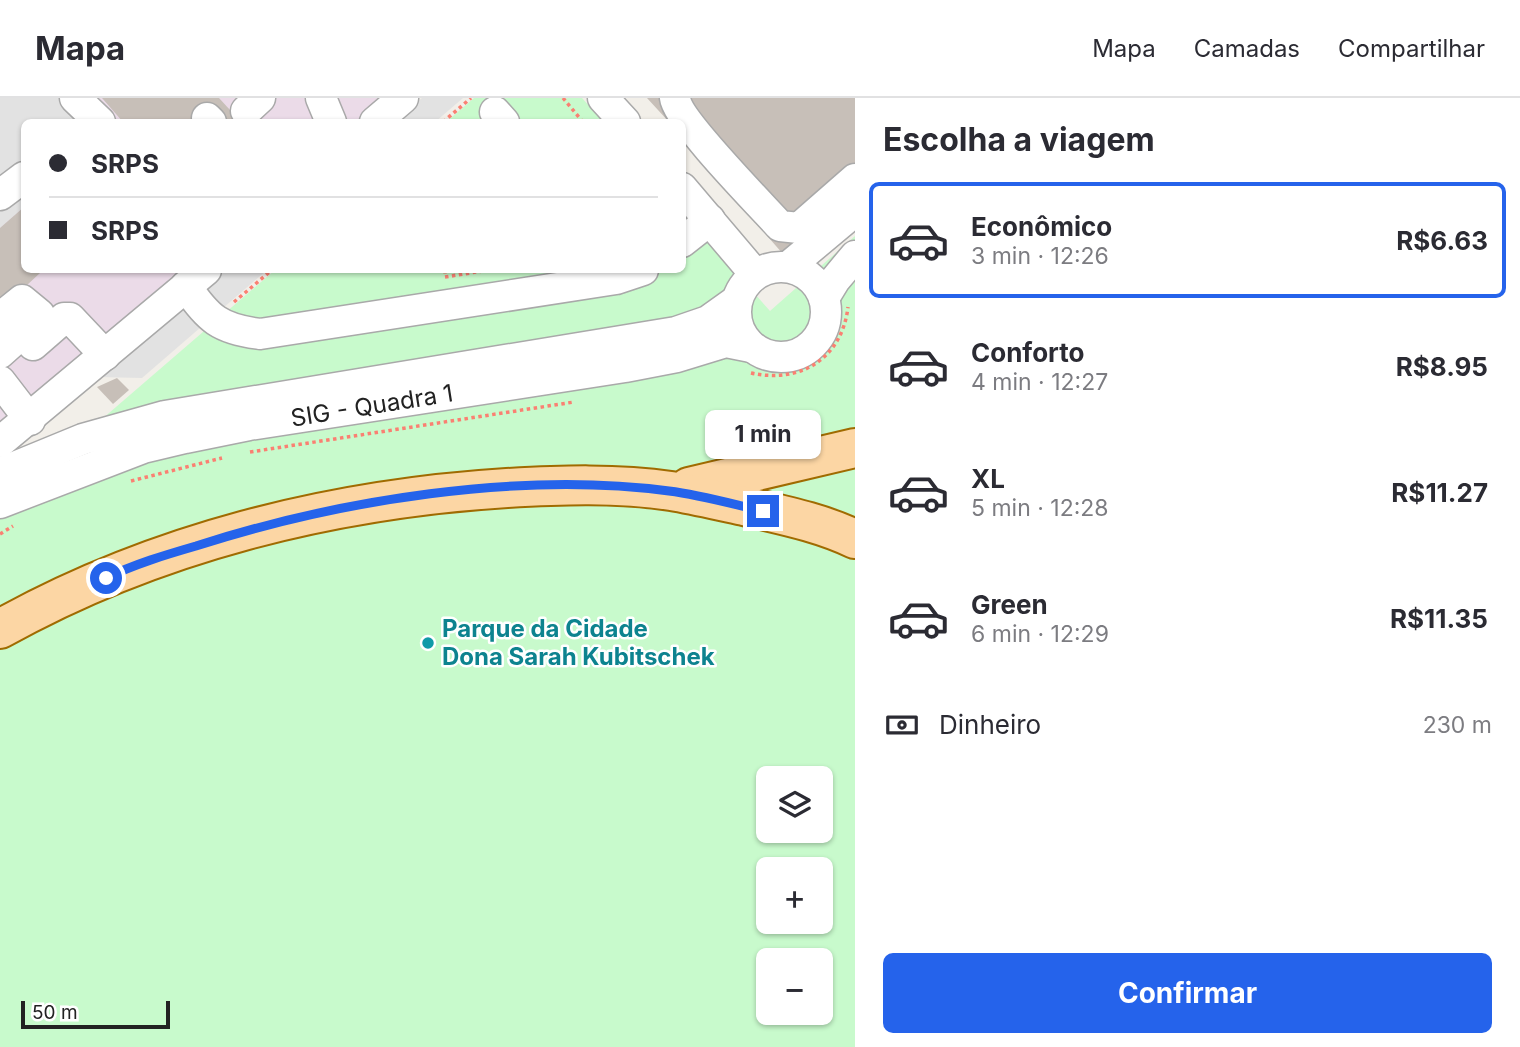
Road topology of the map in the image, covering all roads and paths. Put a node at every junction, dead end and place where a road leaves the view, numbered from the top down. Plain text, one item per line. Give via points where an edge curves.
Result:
1 (75, 98) edge
2 (321, 98) edge
3 (564, 98) edge
4 (603, 98) edge
5 (675, 98) edge
6 (490, 111) edge
7 (95, 119) edge
8 (330, 119) edge
9 (456, 119) edge
10 (581, 119) edge
11 (622, 119) edge
12 (21, 179) edge
13 (855, 179) edge
14 (686, 193) edge
15 (0, 195) edge
16 (855, 211) edge
17 (710, 220) junction
18 (686, 239) edge
19 (855, 256) edge
20 (788, 267) junction
21 (269, 273) edge
22 (444, 273) edge
23 (470, 273) edge
24 (632, 273) edge
25 (755, 274) junction
26 (196, 278) edge
27 (837, 298) junction
28 (736, 301) junction
29 (0, 318) edge
30 (214, 321) junction
31 (33, 345) dead end
32 (0, 353) edge
33 (105, 355) junction
34 (746, 359) junction
35 (0, 381) edge
36 (585, 399) dead end
37 (30, 420) junction
38 (0, 442) edge
39 (855, 448) edge
40 (237, 454) dead end
41 (816, 455) junction
42 (224, 457) dead end
43 (0, 473) edge
44 (118, 484) dead end
45 (670, 491) junction
46 (12, 511) edge
47 (841, 532) edge
48 (0, 534) edge
49 (0, 629) edge

1 - 7 street
2 - 8 street
3 - 10 path
4 - 11 street
5 - 13 street via 696,132 780,226 799,228
6 - 9 path
12 - 15 street
14 - 17 street
16 - 20 street
17 - 18 street
17 - 25 street
19 - 27 street
20 - 25 street
20 - 27 street
21 - 30 path
22 - 23 path via 445,277
24 - 30 street via 260,334 235,331
25 - 28 street
26 - 30 street via 205,313
26 - 33 street
27 - 34 street via 823,331 806,350 782,358
27 - 34 path via 842,335 816,366 792,375 767,376
28 - 34 street via 735,318
28 - 43 street, SIG - Quadra 1 via 708,321 676,332 165,416 83,439
29 - 32 street via 22,300 39,314
31 - 33 street via 64,318 70,318
33 - 37 street
34 - 46 street, SIG - Quadra 1 via 726,342 625,367 185,438 143,448
35 - 37 street
36 - 40 path
37 - 38 street
39 - 41 main road
41 - 45 main road via 731,480
41 - 47 main road via 803,486 803,499 811,512
42 - 44 path
45 - 47 main road
45 - 49 main road via 573,484 474,490 387,500 295,518 126,568
46 - 48 path

